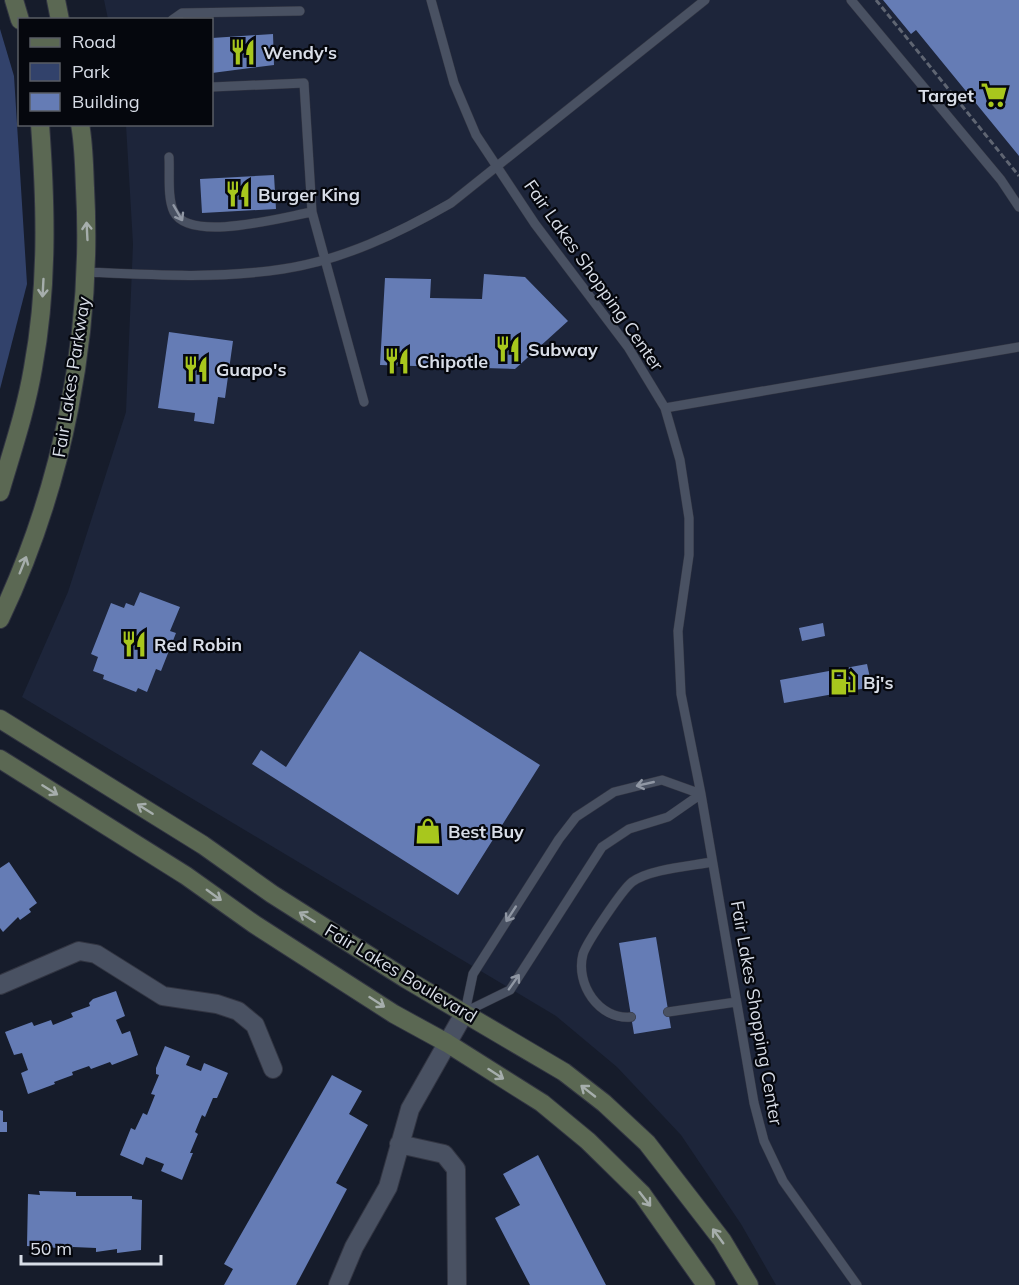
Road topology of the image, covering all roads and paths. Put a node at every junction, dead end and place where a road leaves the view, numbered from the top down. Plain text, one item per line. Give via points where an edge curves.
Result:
1 (14, 0) edge
2 (56, 0) edge
3 (431, 0) edge
4 (705, 0) edge
5 (851, 0) edge
6 (876, 0) edge
7 (300, 11) dead end
8 (19, 18) edge
9 (60, 18) edge
10 (175, 18) edge
11 (213, 87) edge
12 (40, 126) edge
13 (80, 126) edge
14 (169, 157) dead end
15 (498, 168) junction
16 (1019, 176) edge
17 (1019, 207) edge
18 (312, 212) junction
19 (325, 259) junction
20 (87, 272) junction
21 (1019, 347) edge
22 (364, 402) dead end
23 (664, 408) junction
24 (0, 492) edge
25 (0, 619) edge
26 (0, 719) edge
27 (0, 759) edge
28 (701, 794) junction
29 (712, 862) junction
30 (0, 985) edge
31 (736, 1002) junction
32 (465, 1012) junction
33 (668, 1012) dead end
34 (631, 1017) dead end
35 (447, 1042) junction
36 (273, 1069) dead end
37 (399, 1144) junction
38 (338, 1285) edge
39 (457, 1285) edge
40 (706, 1285) edge
41 (749, 1285) edge
42 (857, 1285) edge

1 - 8 street
2 - 9 street
3 - 15 lane, Fair Lakes Shopping Center via 454,83 476,135
4 - 15 lane
5 - 17 lane via 989,165
6 - 16 path
7 - 10 lane via 183,13
11 - 18 lane via 304,82
12 -> 24 street via 46,206 40,322 33,369
20 -> 13 street, Fair Lakes Parkway
14 -> 18 lane via 174,212 184,224 198,228 240,225
15 - 19 lane via 413,225 367,246
15 - 23 lane, Fair Lakes Shopping Center via 534,225 628,347
18 - 19 lane
19 - 20 lane via 284,269 236,274
19 - 22 lane
25 -> 20 street, Fair Lakes Parkway via 33,541 53,478 69,410
21 - 23 lane
23 - 28 lane, Fair Lakes Shopping Center via 680,460 689,518 678,665
32 -> 26 street, Fair Lakes Boulevard via 406,980 203,845
27 -> 35 street, Fair Lakes Boulevard via 185,875 394,1014
28 - 29 lane, Fair Lakes Shopping Center
32 -> 28 lane via 510,990 602,847 629,829 668,817
28 -> 32 lane via 662,780 614,792 576,817 473,974
29 - 31 lane, Fair Lakes Shopping Center
29 - 34 lane via 632,882 587,945 582,970 593,1001 607,1013
30 - 36 street via 57,958 79,951 96,954 163,996 238,1011 255,1025
31 - 33 lane
31 - 42 lane, Fair Lakes Shopping Center via 764,1141 783,1181
32 - 35 street
41 -> 32 street, Fair Lakes Boulevard via 722,1240 647,1143 564,1072
35 - 37 street via 410,1108
35 -> 40 street, Fair Lakes Boulevard via 542,1103 588,1141 642,1194
37 - 38 street via 388,1187 354,1247
37 - 39 street via 444,1154 456,1169

